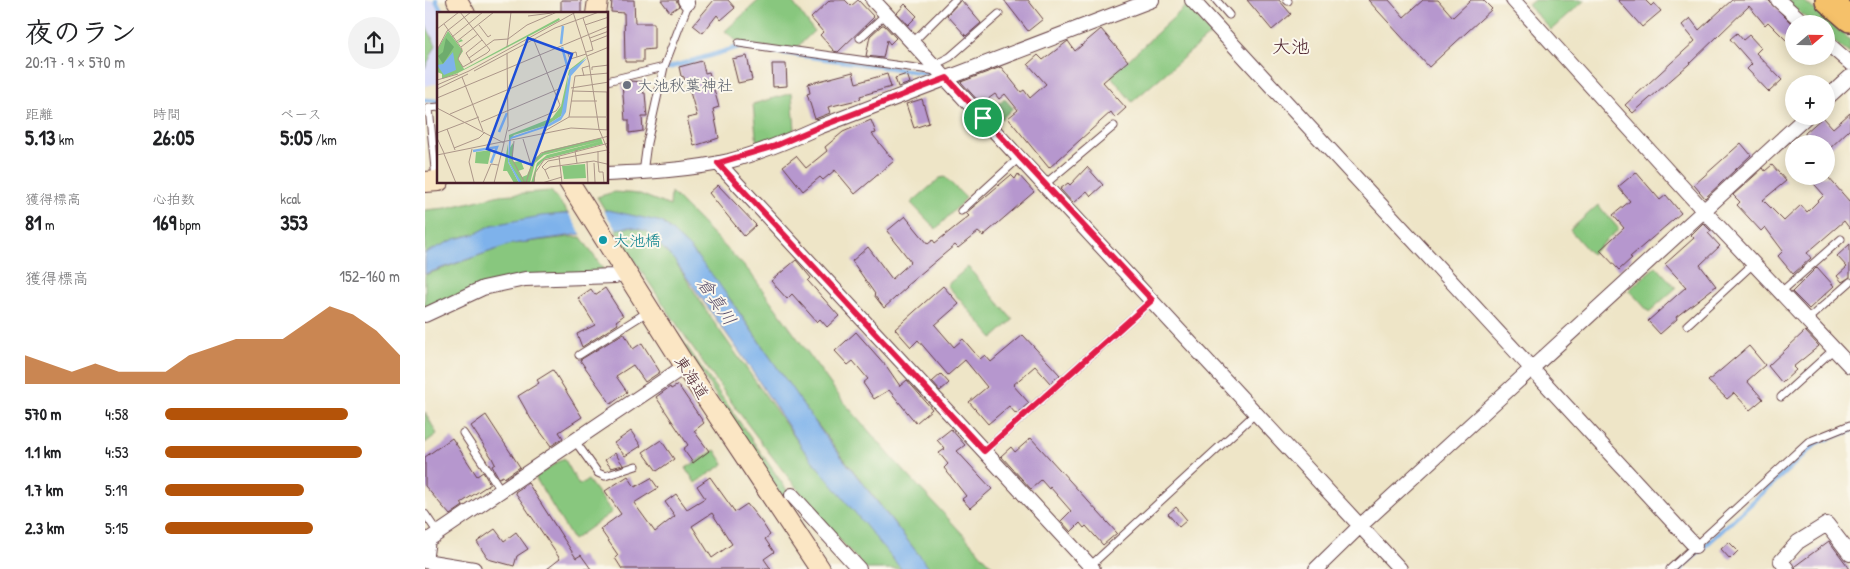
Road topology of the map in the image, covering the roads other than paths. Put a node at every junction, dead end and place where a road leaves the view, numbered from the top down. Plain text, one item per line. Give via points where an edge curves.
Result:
1 (457, 0) edge
2 (873, 0) edge
3 (955, 0) edge
4 (1153, 0) edge
5 (1192, 0) edge
6 (1216, 0) edge
7 (1513, 0) edge
8 (1778, 0) edge
9 (1828, 0) edge
10 (688, 1) edge
11 (464, 12) edge
12 (886, 14) junction
13 (999, 14) dead end
14 (1229, 15) dead end
15 (1795, 15) edge
16 (1850, 19) edge
17 (860, 38) dead end
18 (913, 42) junction
19 (739, 43) dead end
20 (1835, 50) edge
21 (1850, 63) edge
22 (664, 67) junction
23 (941, 72) junction
24 (1850, 77) edge
25 (609, 81) edge
26 (1835, 90) edge
27 (427, 107) edge
28 (1797, 125) edge
29 (1114, 126) dead end
30 (1019, 158) junction
31 (718, 163) junction
32 (643, 172) junction
33 (609, 174) edge
34 (433, 181) edge
35 (571, 185) edge
36 (1044, 186) junction
37 (961, 211) dead end
38 (1704, 211) junction
39 (1841, 239) dead end
40 (1753, 264) junction
41 (623, 267) junction
42 (1850, 282) edge
43 (1781, 292) junction
44 (1152, 300) junction
45 (650, 311) junction
46 (425, 315) edge
47 (1807, 320) junction
48 (1687, 325) dead end
49 (1834, 349) junction
50 (579, 355) dead end
51 (685, 366) junction
52 (1850, 366) edge
53 (1533, 370) junction
54 (1781, 397) dead end
55 (1256, 413) junction
56 (1850, 425) edge
57 (463, 433) dead end
58 (575, 441) junction
59 (984, 451) junction
60 (636, 466) dead end
61 (501, 490) junction
62 (792, 495) dead end
63 (425, 514) edge
64 (1360, 526) junction
65 (438, 533) junction
66 (1695, 546) junction
67 (1850, 554) edge
68 (425, 561) edge
69 (1091, 567) edge
70 (474, 569) edge
71 (820, 569) edge
72 (859, 569) edge
73 (1316, 569) edge
74 (1400, 569) edge
75 (1670, 569) edge
76 (1787, 569) edge

1 - 11 main road
2 - 12 street
3 - 18 lane
4 - 23 street
5 - 53 street
6 - 14 lane
7 - 38 street
8 - 15 street
9 - 16 highway
10 - 22 lane
12 - 17 lane
12 - 18 street
13 - 23 lane via 950,57
18 - 23 street
19 - 23 lane
20 - 21 street
22 - 25 lane
22 - 32 lane
23 - 30 street
23 - 31 street via 775,146
24 - 26 street
27 - 34 lane
28 - 38 street
29 - 36 lane
30 - 36 street
30 - 37 lane
31 - 32 street
31 - 59 street
32 - 33 street
35 - 41 main road, 東海道
36 - 44 street
38 - 40 street
38 - 53 street
39 - 43 lane
40 - 43 street
40 - 48 lane
41 - 45 main road, 東海道
41 - 46 street via 615,276 525,279 483,288
42 - 47 lane
43 - 47 street
44 - 55 street
44 - 59 lane
45 - 50 lane
45 - 51 main road, 東海道
47 - 49 street
49 - 52 street
49 - 54 lane
51 - 58 street
51 - 71 main road, 東海道
53 - 64 street
53 - 66 street
55 - 64 street
55 - 69 lane
56 - 66 lane via 1808,442
57 - 61 lane
58 - 60 lane via 598,473 605,476
58 - 61 street
59 - 69 street
61 - 65 street
62 - 72 street
63 - 65 lane
64 - 73 street
64 - 74 street
65 - 68 street via 428,540
66 - 75 lane
67 - 76 street via 1827,524 1798,542 1781,561
68 - 70 street

